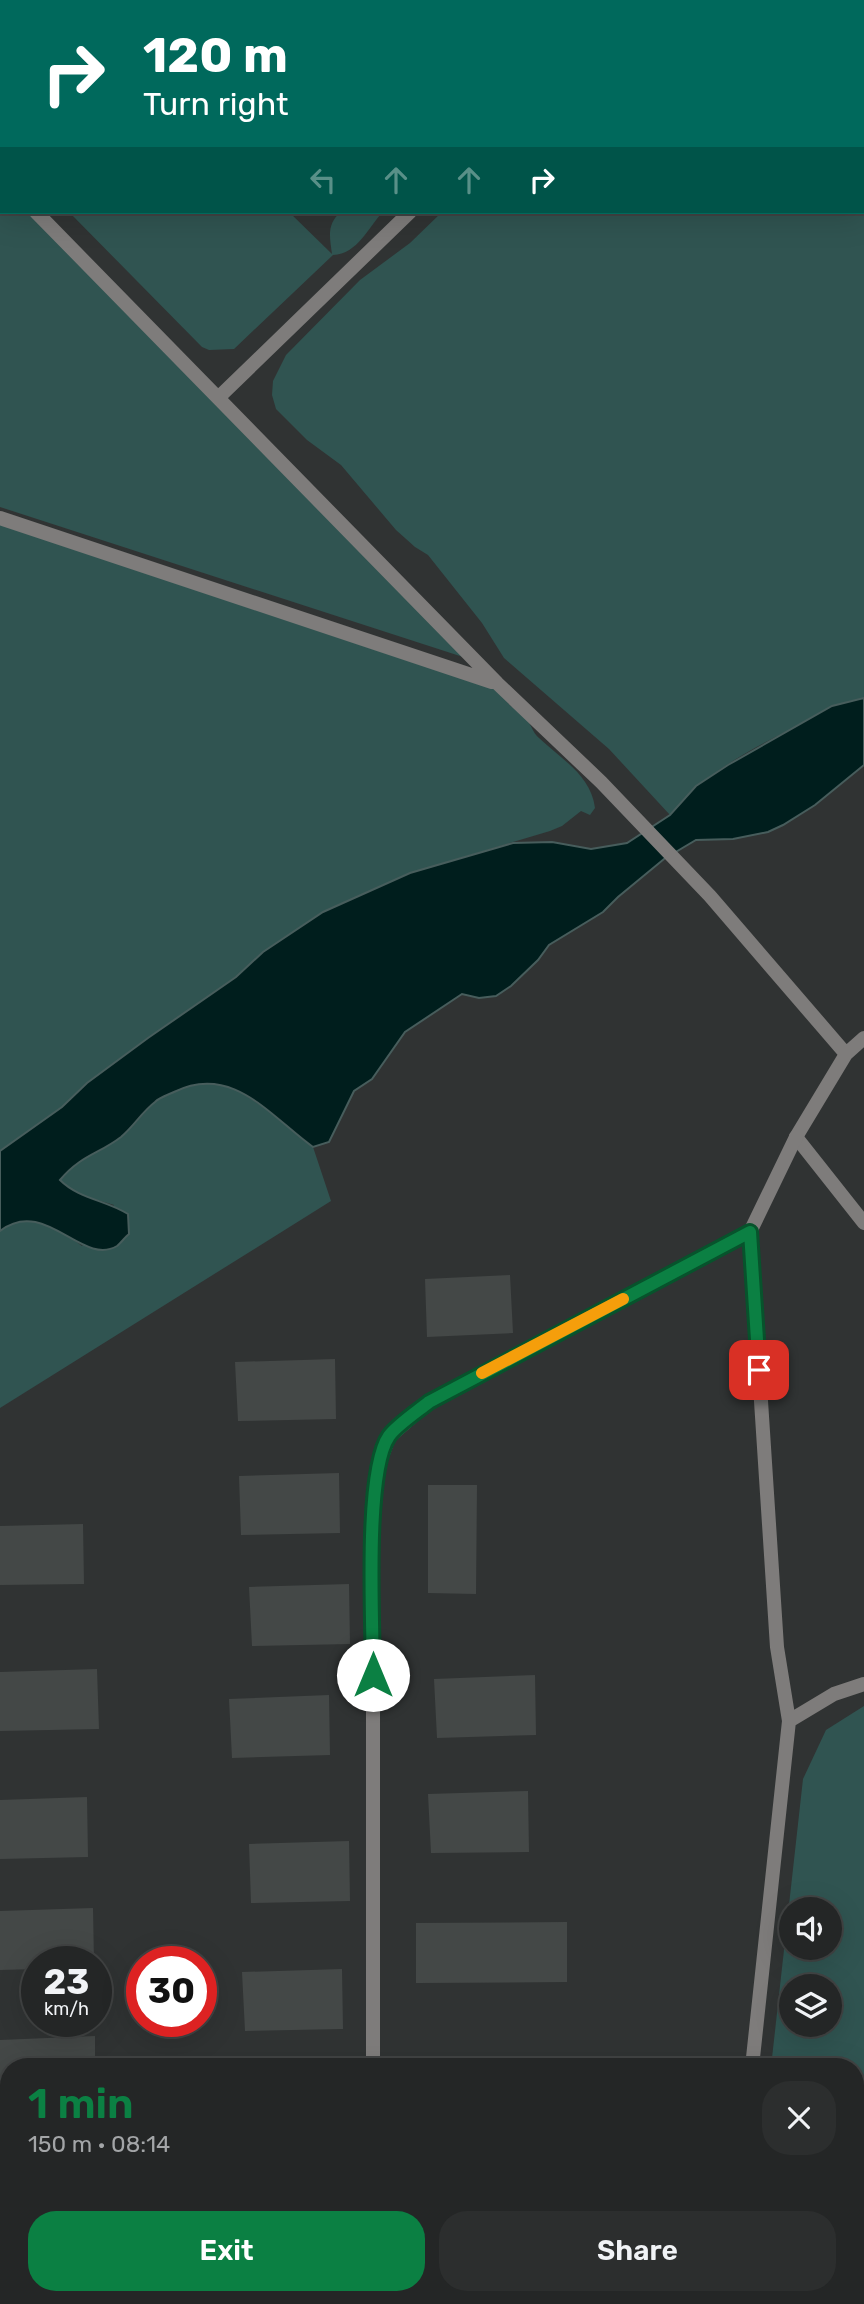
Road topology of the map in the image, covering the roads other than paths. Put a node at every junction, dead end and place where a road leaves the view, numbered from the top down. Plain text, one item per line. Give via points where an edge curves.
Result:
1 (38, 214) edge
2 (408, 214) edge
3 (218, 398) junction
4 (0, 518) edge
5 (497, 683) junction
6 (864, 1038) edge
7 (846, 1054) junction
8 (796, 1137) junction
9 (864, 1223) edge
10 (750, 1232) junction
11 (864, 1684) edge
12 (789, 1721) junction
13 (373, 2058) edge
14 (753, 2058) edge

1 - 3 street
2 - 3 street
3 - 5 street
4 - 5 street
5 - 7 street via 601,782 710,896
6 - 7 street
7 - 8 street
8 - 9 street
8 - 10 street
10 - 12 street via 777,1647
10 - 13 street via 429,1402 388,1437 378,1467 373,1508
11 - 12 street via 834,1694
12 - 14 street

